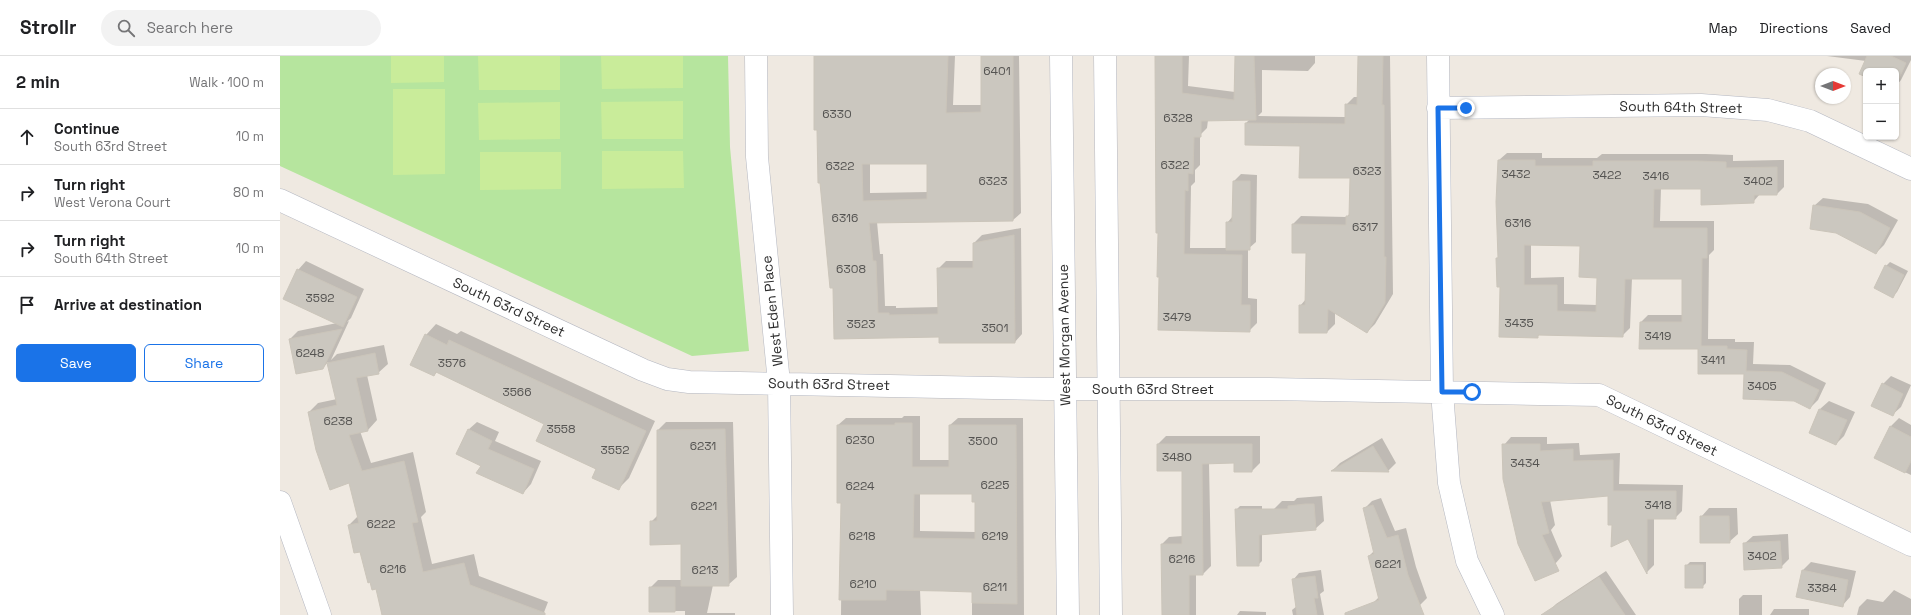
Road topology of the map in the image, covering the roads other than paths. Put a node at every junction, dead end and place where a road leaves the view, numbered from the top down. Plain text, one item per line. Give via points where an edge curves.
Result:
1 (756, 56) edge
2 (1061, 56) edge
3 (1105, 56) edge
4 (1438, 56) edge
5 (1438, 108) junction
6 (1911, 169) edge
7 (280, 200) edge
8 (779, 383) junction
9 (1109, 388) junction
10 (1065, 389) junction
11 (1442, 392) junction
12 (280, 502) edge
13 (1911, 545) edge
14 (320, 615) edge
15 (782, 615) edge
16 (1068, 615) edge
17 (1111, 615) edge
18 (1494, 615) edge

1 - 8 street, West Eden Place via 757,157
2 - 10 street, West Morgan Avenue
3 - 9 street
4 - 5 street
5 - 6 street, South 64th Street via 1701,106 1768,110 1810,121
5 - 11 street
7 - 8 street, South 63rd Street via 667,379 689,382
8 - 10 street, South 63rd Street
8 - 15 street, West Eden Place
9 - 10 street, South 63rd Street
9 - 11 street, South 63rd Street
9 - 17 street
10 - 16 street, West Morgan Avenue
11 - 13 street, South 63rd Street via 1599,395
11 - 18 street via 1449,482 1467,561
12 - 14 street

